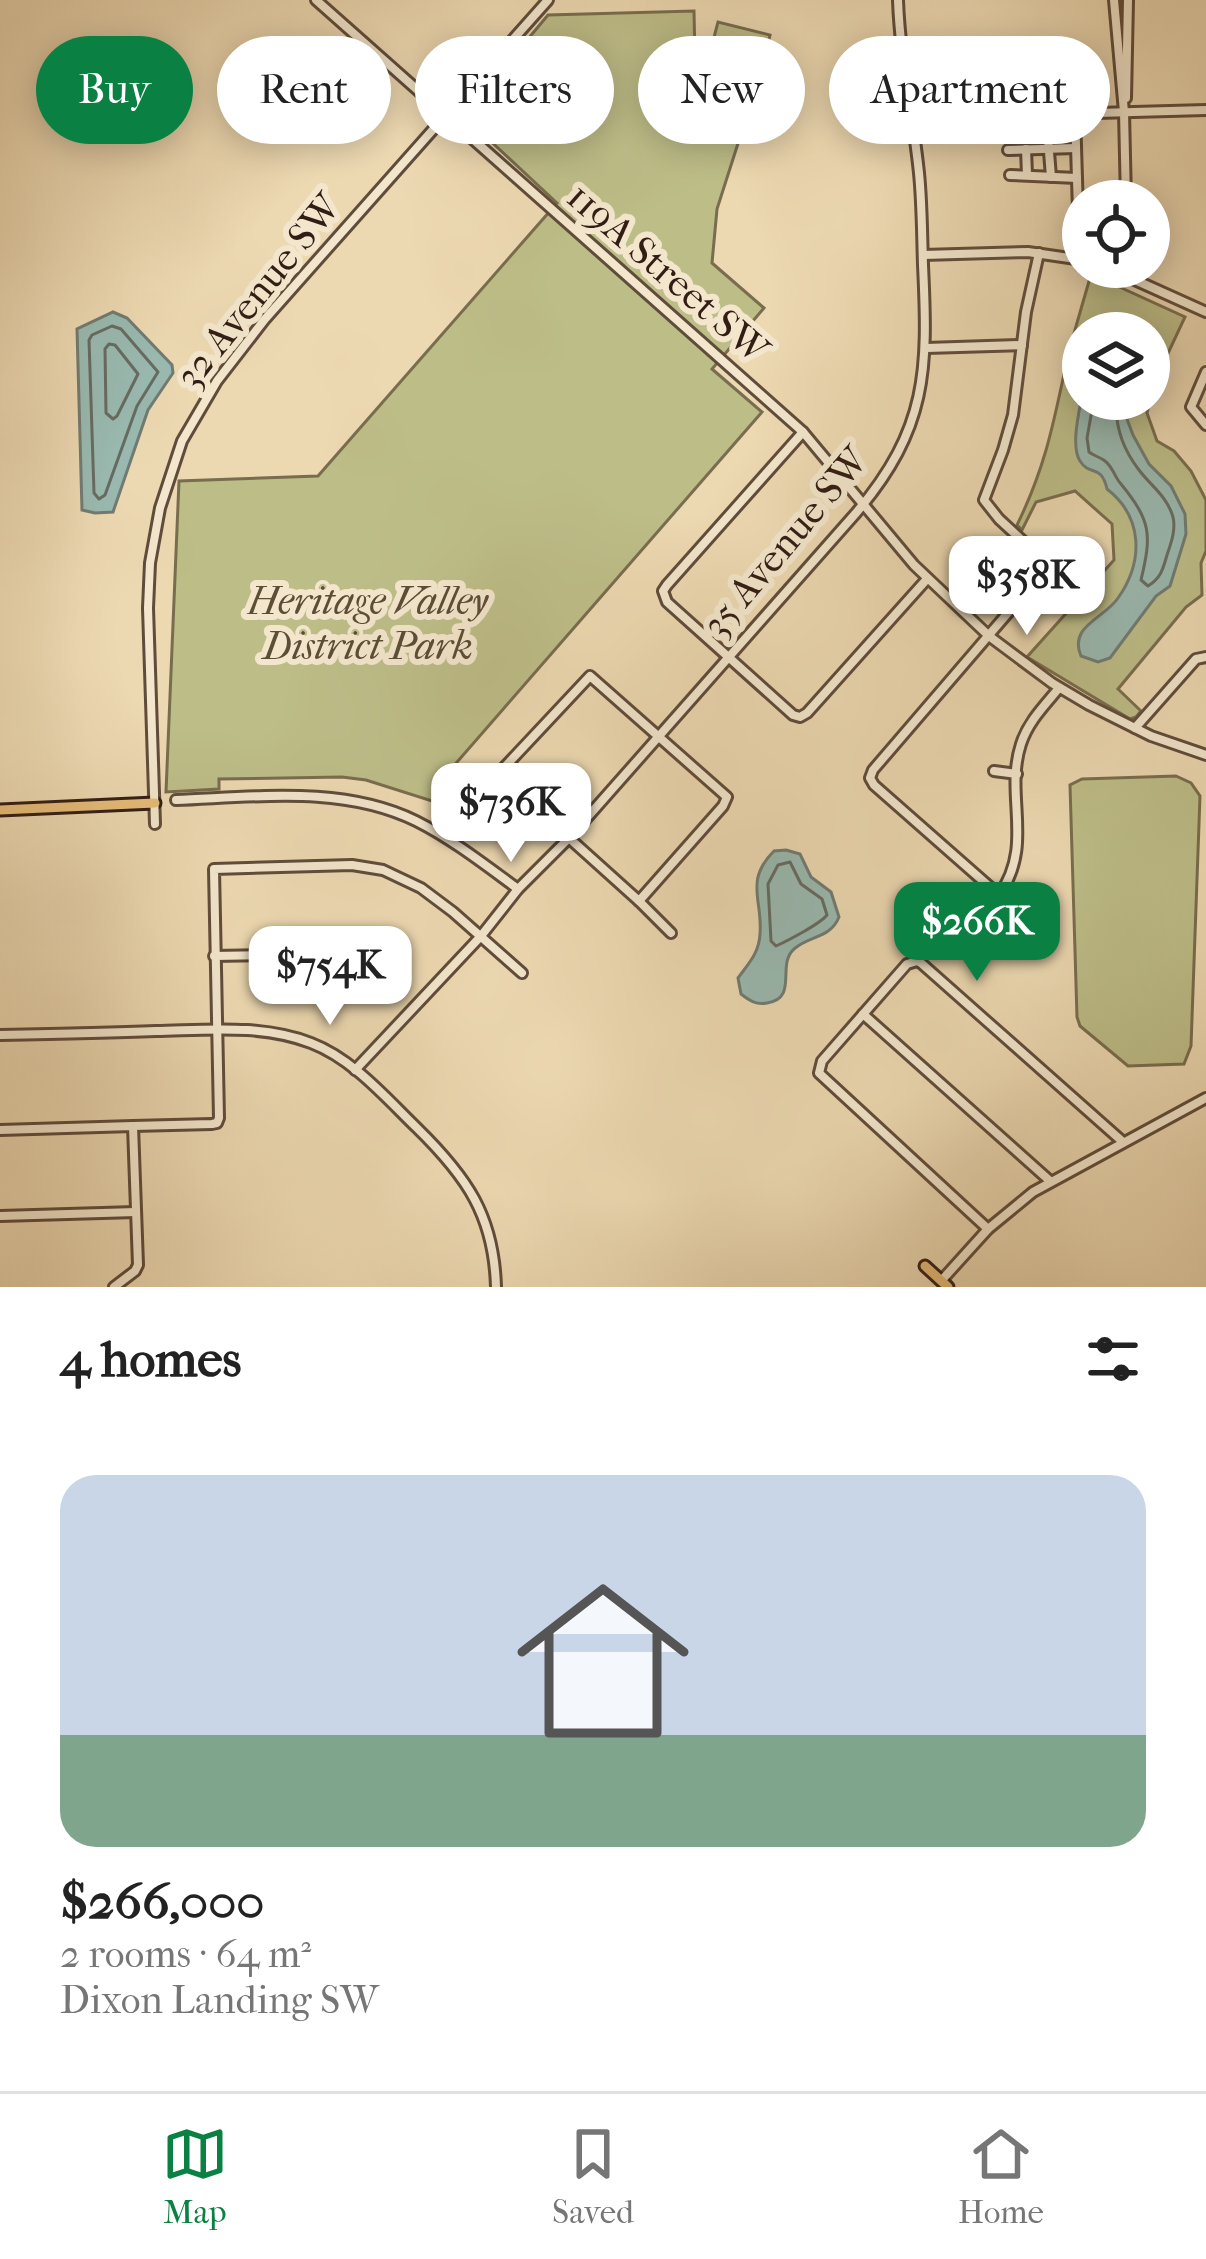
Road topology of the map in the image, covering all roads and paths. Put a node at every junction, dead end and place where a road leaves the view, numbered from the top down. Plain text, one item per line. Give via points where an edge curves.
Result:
1 (316, 0) edge
2 (548, 0) edge
3 (898, 0) edge
4 (1114, 0) edge
5 (1128, 0) edge
6 (516, 36) edge
7 (900, 36) edge
8 (415, 89) edge
9 (1206, 110) edge
10 (1124, 112) junction
11 (1110, 113) edge
12 (420, 144) edge
13 (477, 144) edge
14 (915, 144) edge
15 (1049, 144) edge
16 (1076, 144) edge
17 (1076, 148) junction
18 (1026, 149) junction
19 (1049, 149) junction
20 (1008, 150) dead end
21 (1010, 175) dead end
22 (1027, 176) junction
23 (1052, 177) junction
24 (1077, 178) joint
25 (1126, 180) edge
26 (1039, 253) junction
27 (923, 255) junction
28 (1062, 257) edge
29 (1154, 288) edge
30 (1206, 312) edge
31 (1022, 345) junction
32 (926, 348) junction
33 (1206, 372) edge
34 (1206, 424) edge
35 (802, 432) junction
36 (864, 504) junction
37 (1068, 543) dead end
38 (1050, 566) junction
39 (927, 579) junction
40 (989, 636) junction
41 (729, 657) junction
42 (1206, 657) edge
43 (1059, 688) junction
44 (1135, 728) junction
45 (658, 736) junction
46 (1206, 755) edge
47 (994, 771) dead end
48 (1017, 774) junction
49 (176, 800) dead end
50 (154, 803) junction
51 (2, 808) edge
52 (155, 824) dead end
53 (569, 838) junction
54 (518, 889) junction
55 (999, 895) junction
56 (639, 901) junction
57 (1020, 908) dead end
58 (671, 933) dead end
59 (481, 936) junction
60 (271, 955) dead end
61 (214, 956) junction
62 (522, 973) dead end
63 (863, 1014) junction
64 (216, 1030) junction
65 (0, 1035) edge
66 (355, 1070) junction
67 (1206, 1098) edge
68 (133, 1126) junction
69 (0, 1130) edge
70 (1123, 1142) junction
71 (1050, 1181) junction
72 (136, 1212) junction
73 (0, 1216) edge
74 (988, 1229) junction
75 (925, 1266) dead end
76 (942, 1285) edge
77 (114, 1287) edge
78 (496, 1287) edge

1 - 8 street, 119A Street SW
2 - 6 street, 32 Avenue SW
3 - 7 street, 35 Avenue SW
4 - 10 street
5 - 10 street
9 - 10 street
10 - 11 street
10 - 25 street
12 - 50 street, 32 Avenue SW via 248,340 177,454 150,563
13 - 35 street, 119A Street SW
14 - 27 street, 35 Avenue SW
15 - 19 street
16 - 17 street
17 - 19 street
17 - 24 street
18 - 19 street
18 - 20 street
18 - 22 street
19 - 23 street
21 - 22 street
22 - 23 street
23 - 24 street
26 - 27 street
26 - 28 street
26 - 31 street
27 - 32 street, 35 Avenue SW
29 - 30 street
31 - 32 street
31 - 38 street via 1009,432 984,500
32 - 36 street, 35 Avenue SW via 903,442
33 - 34 street via 1191,407
35 - 36 street, 119A Street SW
35 - 41 street via 663,595
36 - 39 street, 119A Street SW
36 - 41 street, 35 Avenue SW
37 - 38 street
38 - 40 street
39 - 40 street, 119A Street SW
39 - 41 street via 804,715 793,715
40 - 43 street, 119A Street SW
40 - 55 street via 870,778
41 - 45 street, 35 Avenue SW
42 - 44 street
43 - 44 street, 119A Street SW
43 - 48 street via 1022,739
44 - 46 street, 119A Street SW
45 - 53 street, 35 Avenue SW
45 - 53 street via 590,676 496,777 496,788
45 - 56 street via 727,797
47 - 48 street
48 - 55 street via 1018,850
49 - 54 street via 357,800 416,821
50 - 51 main road
50 - 52 street, 32 Avenue SW
53 - 54 street, 35 Avenue SW
53 - 56 street
54 - 59 street, 35 Avenue SW
55 - 57 street
56 - 58 street
59 - 61 street via 421,888 383,870 219,867 212,874
59 - 62 street
59 - 66 street, 35 Avenue SW
60 - 61 street
61 - 64 street
63 - 70 street via 907,964 921,963
63 - 71 street
63 - 74 street via 819,1065 821,1078
64 - 65 street
64 - 66 street via 312,1043
64 - 68 street via 217,1123
66 - 78 street via 464,1179 491,1240
67 - 70 street
68 - 69 street
68 - 72 street
70 - 71 street
71 - 74 street
72 - 73 street
72 - 77 street via 138,1269
74 - 76 street
75 - 76 main road

